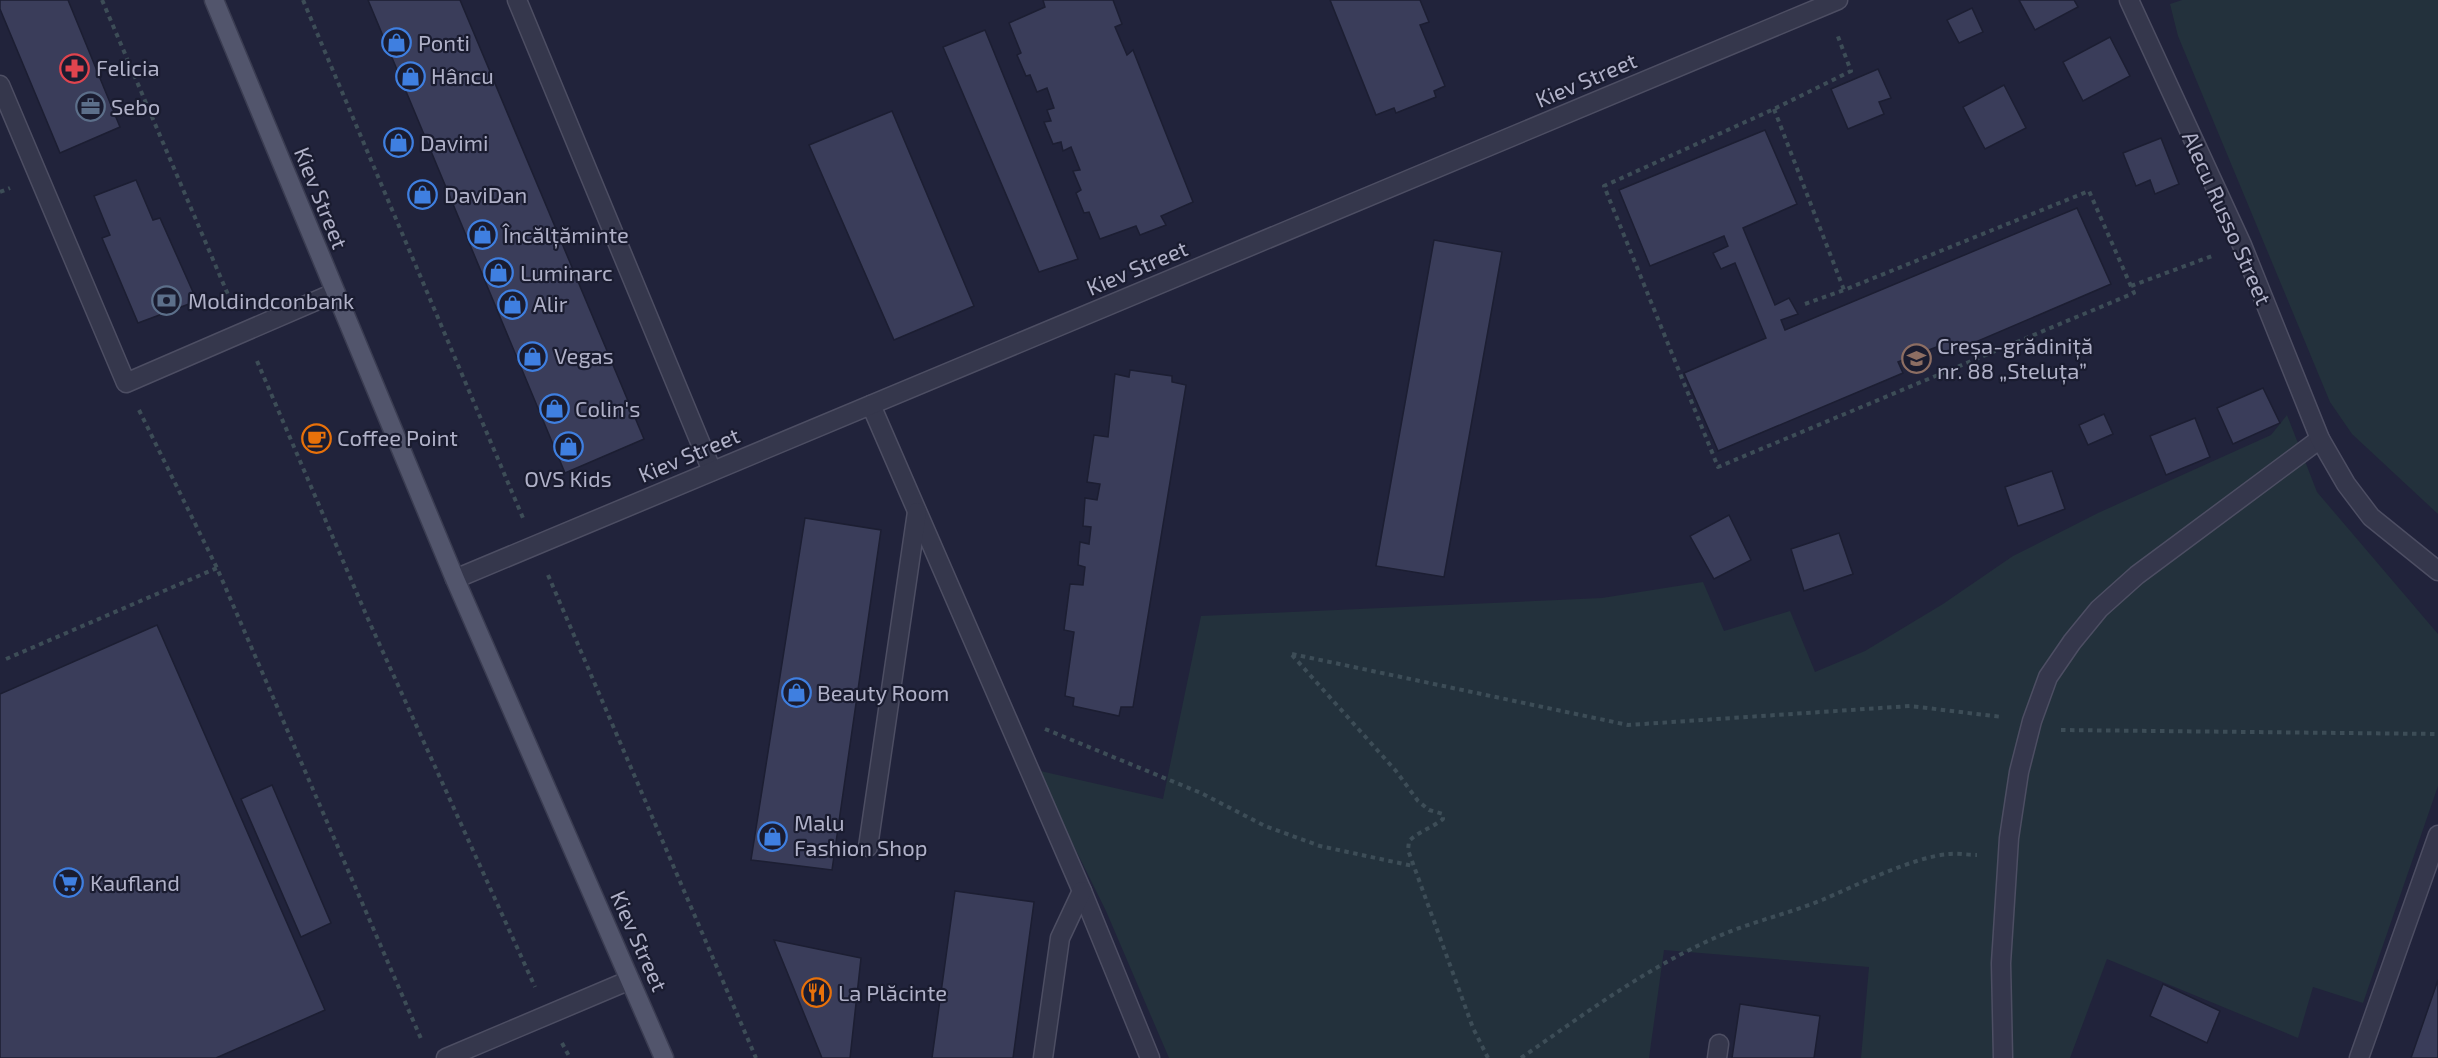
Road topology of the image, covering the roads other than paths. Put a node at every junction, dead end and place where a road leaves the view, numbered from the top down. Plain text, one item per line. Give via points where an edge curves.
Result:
1 (214, 0) edge
2 (517, 0) edge
3 (2129, 0) edge
4 (1832, 3) edge
5 (0, 85) edge
6 (334, 293) junction
7 (871, 405) junction
8 (2320, 439) junction
9 (712, 471) junction
10 (917, 512) junction
11 (2438, 571) edge
12 (454, 579) junction
13 (2438, 835) edge
14 (868, 847) dead end
15 (1082, 891) junction
16 (630, 980) junction
17 (446, 1058) edge
18 (664, 1058) edge
19 (1043, 1058) edge
20 (1150, 1058) edge
21 (2002, 1058) edge
22 (2359, 1058) edge

1 - 6 main road, Kiev Street
2 - 9 street
3 - 8 street, Alecu Russo Street via 2242,245
4 - 7 street, Kiev Street
5 - 6 street via 126,383
6 - 12 main road, Kiev Street
7 - 9 street, Kiev Street
7 - 10 street
8 - 11 street, Alecu Russo Street via 2346,484 2372,517
8 - 21 street via 2137,575 2099,609 2048,677 2019,772 2008,856 2001,963
9 - 12 street, Kiev Street
10 - 14 street
10 - 15 street
12 - 16 main road, Kiev Street
13 - 22 street
15 - 19 street via 1060,938
15 - 20 street
16 - 17 street
16 - 18 main road, Kiev Street

